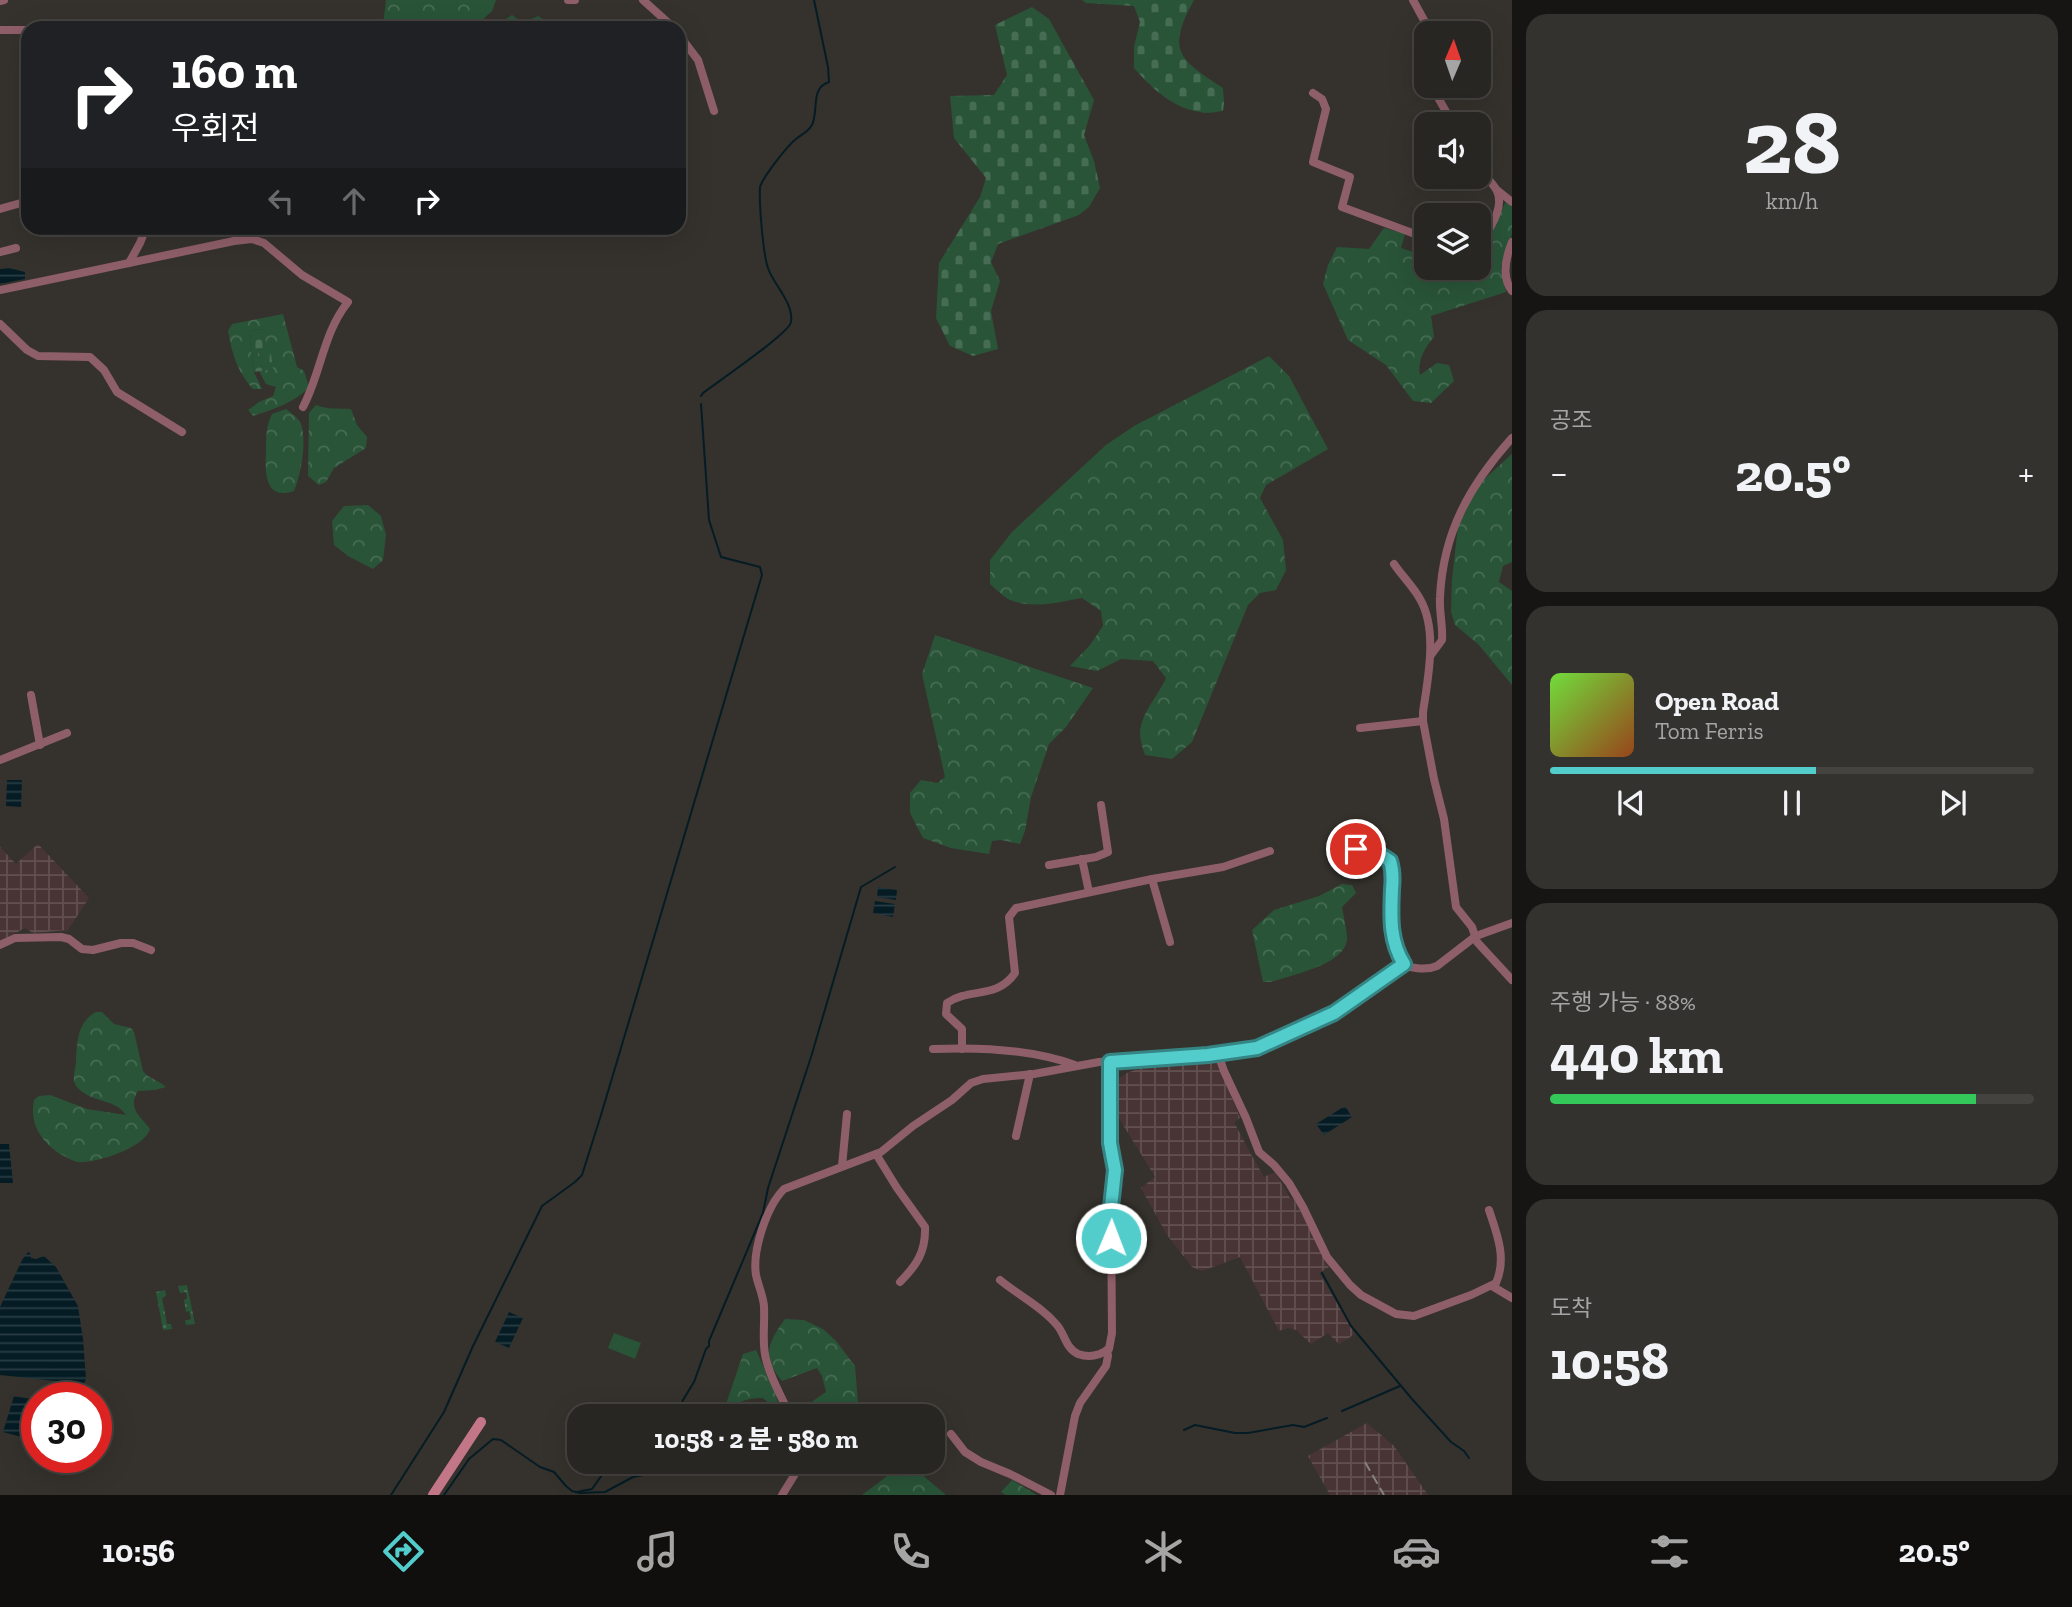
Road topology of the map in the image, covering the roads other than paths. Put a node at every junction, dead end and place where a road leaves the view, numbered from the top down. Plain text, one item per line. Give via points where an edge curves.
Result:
1 (568, 0) edge
2 (575, 0) edge
3 (643, 0) edge
4 (1413, 0) edge
5 (666, 21) edge
6 (1424, 21) edge
7 (0, 30) edge
8 (21, 30) edge
9 (686, 44) edge
10 (1313, 93) dead end
11 (714, 111) dead end
12 (1491, 183) edge
13 (1497, 190) junction
14 (1512, 202) edge
15 (21, 203) edge
16 (0, 209) edge
17 (1491, 224) edge
18 (1414, 234) edge
19 (143, 235) edge
20 (1512, 242) edge
21 (16, 248) dead end
22 (0, 252) edge
23 (129, 264) junction
24 (0, 290) edge
25 (1512, 291) edge
26 (0, 324) edge
27 (303, 407) dead end
28 (181, 432) dead end
29 (1512, 439) edge
30 (1394, 564) dead end
31 (1431, 655) junction
32 (31, 695) dead end
33 (1423, 721) junction
34 (1360, 728) dead end
35 (67, 733) dead end
36 (40, 745) junction
37 (0, 760) edge
38 (1101, 805) dead end
39 (1337, 845) dead end
40 (1270, 851) dead end
41 (1082, 859) junction
42 (1049, 865) dead end
43 (1152, 879) junction
44 (1089, 892) junction
45 (1512, 923) edge
46 (1476, 936) junction
47 (1170, 942) dead end
48 (0, 945) edge
49 (151, 950) dead end
50 (1404, 964) junction
51 (1512, 980) edge
52 (933, 1049) dead end
53 (962, 1049) junction
54 (1218, 1054) junction
55 (1110, 1062) junction
56 (1078, 1066) junction
57 (1030, 1074) junction
58 (847, 1114) dead end
59 (1016, 1136) dead end
60 (876, 1154) junction
61 (842, 1166) junction
62 (1489, 1210) dead end
63 (1000, 1280) dead end
64 (900, 1282) dead end
65 (1492, 1286) junction
66 (1512, 1298) edge
67 (1107, 1350) junction
68 (785, 1404) edge
69 (481, 1422) dead end
70 (951, 1434) dead end
71 (795, 1474) edge
72 (433, 1495) edge
73 (782, 1495) edge
74 (1051, 1495) edge
75 (1059, 1495) edge

1 - 2 street
3 - 5 street
4 - 6 street
7 - 8 street
9 - 11 street via 698,60
10 - 18 street via 1326,109 1312,162 1350,177 1342,207
12 - 13 street
13 - 14 street
13 - 17 street via 1500,200
15 - 16 street
19 - 23 street
20 - 25 street via 1506,262
21 - 22 street
23 - 24 street
23 - 27 street via 252,239 348,302 330,331
26 - 28 street via 38,356 90,357 117,392
29 - 31 street via 1476,482 1449,538 1440,595 1443,640
30 - 31 street via 1422,601
31 - 33 street
32 - 36 street
33 - 34 street
33 - 46 street via 1444,819 1454,898
35 - 36 street
36 - 37 street
38 - 41 street via 1108,852
39 - 50 street via 1390,861 1393,941
40 - 43 street via 1223,867
41 - 42 street
41 - 44 street
43 - 44 street
43 - 47 street
44 - 53 street via 1012,911 1009,923 1015,973 1001,988 947,1003 946,1014 963,1033
45 - 46 street
46 - 50 street via 1431,968
46 - 51 street
48 - 49 street via 15,938 61,937 82,950 121,943
50 - 54 street via 1334,1013 1257,1048
52 - 53 street
53 - 56 street via 1053,1057
54 - 55 street
54 - 65 street via 1259,1152 1289,1184 1327,1257 1355,1290 1396,1314 1414,1316
55 - 56 street
55 - 67 street via 1110,1143 1115,1170 1112,1333
56 - 57 street
57 - 59 street
57 - 60 street via 971,1083
58 - 61 street
60 - 61 street
60 - 64 street via 925,1227 916,1266
61 - 68 street via 784,1189 776,1198 757,1248 767,1365
62 - 65 street via 1502,1261
63 - 67 street via 1054,1321 1071,1350 1093,1356
65 - 66 street
67 - 75 street via 1106,1366 1076,1416
69 - 72 main road
70 - 74 street via 965,1452 981,1462
71 - 73 street

